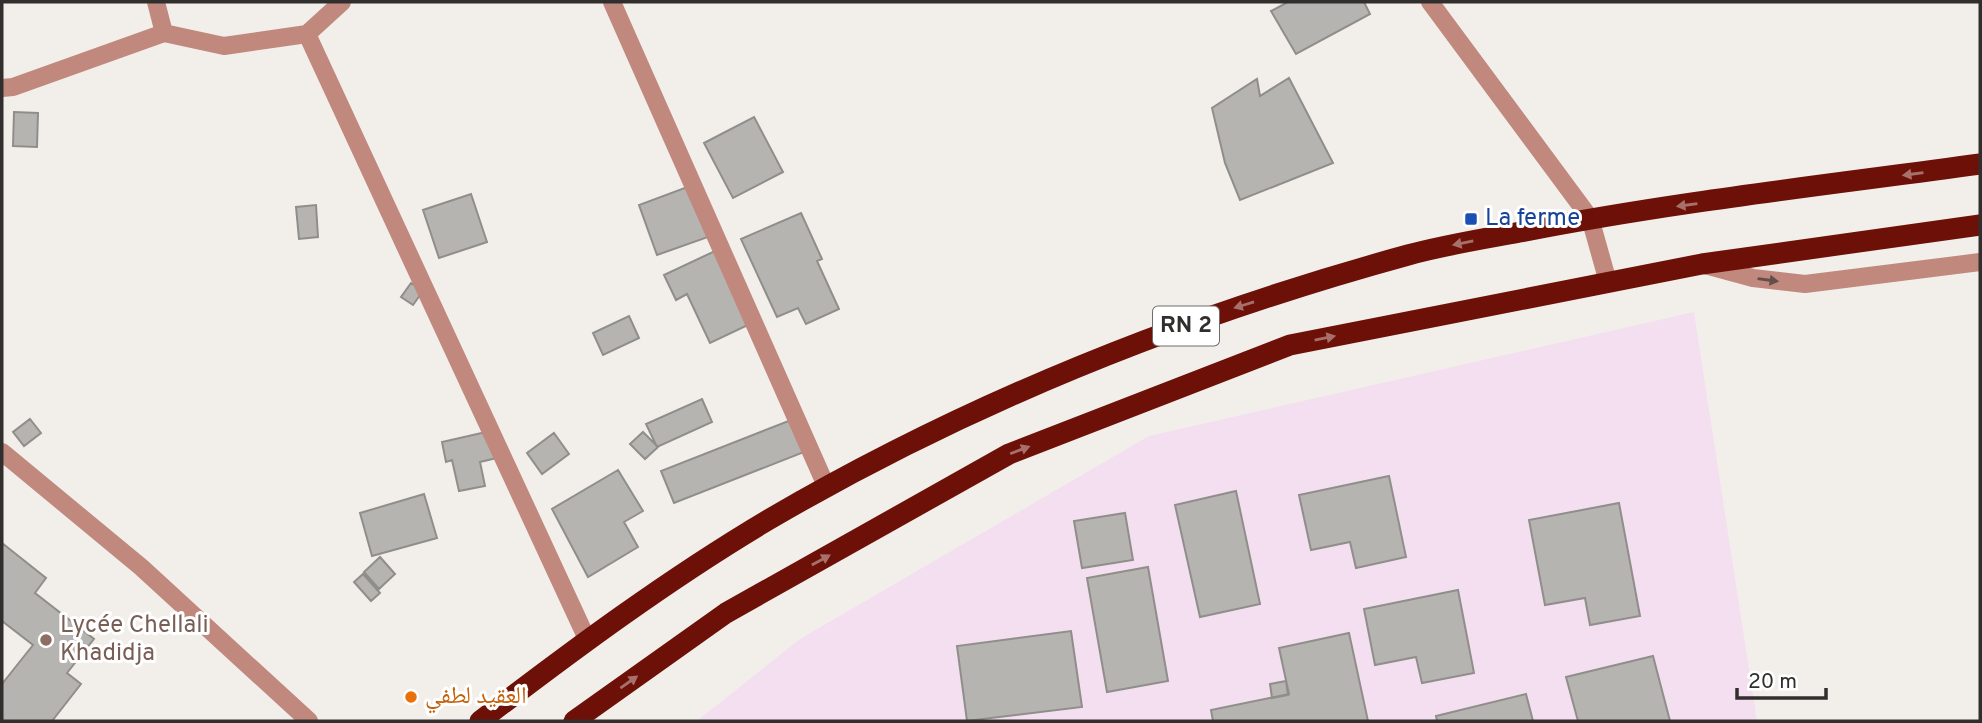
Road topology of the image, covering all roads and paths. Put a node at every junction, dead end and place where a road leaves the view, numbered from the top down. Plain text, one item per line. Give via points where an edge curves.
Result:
1 (156, 2) edge
2 (342, 2) edge
3 (612, 2) edge
4 (1430, 2) edge
5 (164, 33) junction
6 (307, 34) junction
7 (2, 88) edge
8 (1980, 164) edge
9 (1590, 218) junction
10 (1980, 225) edge
11 (1980, 262) edge
12 (1702, 264) junction
13 (1608, 282) junction
14 (2, 452) edge
15 (827, 488) junction
16 (587, 639) junction
17 (309, 721) edge
18 (480, 721) edge
19 (574, 721) edge

1 - 5 street
2 - 6 street
3 - 15 street
4 - 9 street
5 - 6 street via 224,47
5 - 7 street via 13,88
6 - 16 street
8 -> 9 highway, RN 2
9 - 13 street
9 -> 15 highway, RN 2 via 1411,254 1227,311 1061,372
10 - 12 highway, RN 2
12 -> 11 street via 1753,278 1805,284
12 - 13 highway, RN 2
19 -> 13 highway, RN 2 via 726,613 1009,454 1290,345
14 - 17 street via 141,567
15 - 16 highway, RN 2 via 767,521
16 - 18 highway, RN 2

